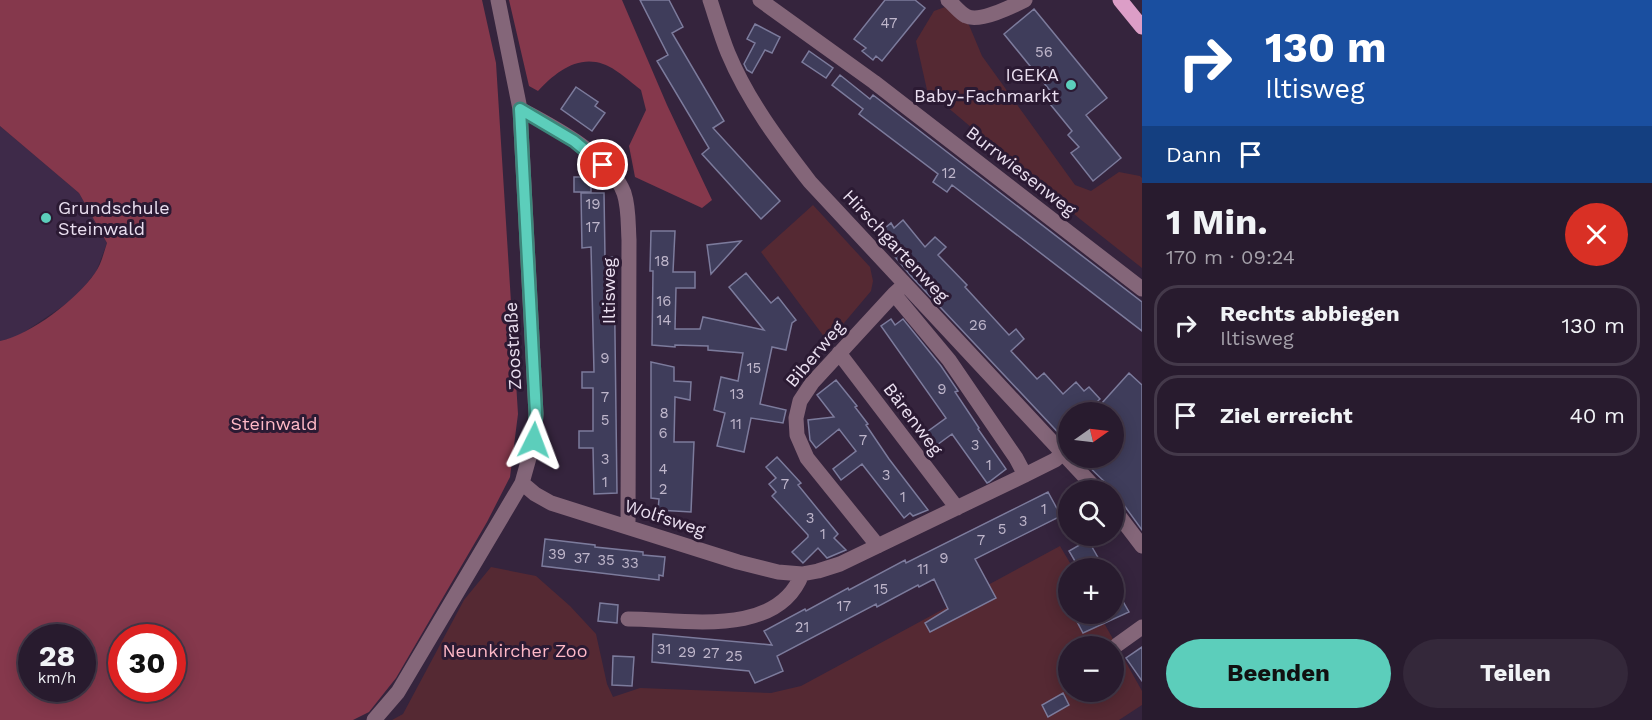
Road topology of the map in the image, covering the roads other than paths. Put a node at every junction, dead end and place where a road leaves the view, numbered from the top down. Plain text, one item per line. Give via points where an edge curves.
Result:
1 (498, 0) edge
2 (710, 0) edge
3 (760, 0) edge
4 (948, 0) edge
5 (1025, 0) edge
6 (1120, 0) edge
7 (1142, 27) edge
8 (520, 109) junction
9 (899, 289) junction
10 (1142, 290) edge
11 (839, 353) junction
12 (1058, 447) edge
13 (1058, 458) edge
14 (1077, 468) edge
15 (1025, 475) junction
16 (1088, 480) edge
17 (522, 483) junction
18 (957, 508) junction
19 (1124, 522) edge
20 (628, 526) junction
21 (878, 546) junction
22 (1142, 546) edge
23 (802, 574) junction
24 (628, 619) dead end
25 (1142, 627) edge
26 (1124, 640) edge
27 (374, 720) edge

1 - 8 street, Zoostraße
2 - 9 street, Hirschgartenweg via 728,53 754,104 810,182
3 - 10 street, Burrwiesenweg via 874,81
4 - 5 street via 966,16 977,18
6 - 7 main road
8 - 17 street, Zoostraße via 536,414 534,440
8 - 20 street, Iltisweg via 594,155 613,174 624,194 629,240
9 - 11 street, Biberweg
9 - 12 street, Hirschgartenweg
9 - 15 street, Hirschgartenweg
11 - 18 street, Bärenweg
11 - 21 street, Biberweg via 800,401 797,435 807,458
13 - 15 street, Wolfsweg
14 - 16 street, Hirschgartenweg
15 - 18 street, Wolfsweg
17 - 20 street, Wolfsweg via 551,503
17 - 27 street, Zoostraße via 398,692
18 - 21 street, Wolfsweg
19 - 22 street
20 - 23 street, Wolfsweg via 738,562
21 - 23 street, Wolfsweg via 840,564
23 - 24 street via 796,587 773,609 749,618
25 - 26 street

